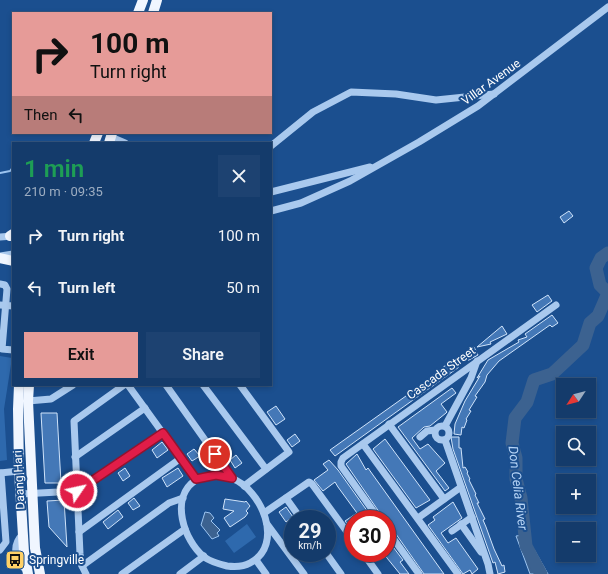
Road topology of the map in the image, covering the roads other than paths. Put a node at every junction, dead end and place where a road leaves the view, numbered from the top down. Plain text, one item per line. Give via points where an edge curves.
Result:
1 (143, 0) edge
2 (157, 0) edge
3 (608, 7) edge
4 (138, 12) edge
5 (153, 12) edge
6 (495, 94) junction
7 (110, 138) edge
8 (122, 142) edge
9 (272, 145) edge
10 (380, 164) junction
11 (272, 192) edge
12 (272, 211) edge
13 (12, 254) edge
14 (0, 257) edge
15 (12, 261) edge
16 (0, 284) edge
17 (6, 305) edge
18 (556, 305) dead end
19 (12, 350) edge
20 (477, 361) junction
21 (19, 386) edge
22 (29, 386) edge
23 (71, 386) edge
24 (123, 386) edge
25 (129, 386) edge
26 (167, 386) edge
27 (204, 386) edge
28 (241, 386) edge
29 (28, 401) junction
30 (145, 408) junction
31 (389, 424) junction
32 (445, 426) junction
33 (435, 430) junction
34 (163, 433) junction
35 (420, 437) dead end
36 (445, 440) junction
37 (363, 444) junction
38 (75, 457) junction
39 (181, 458) junction
40 (266, 469) junction
41 (19, 471) junction
42 (1, 473) edge
43 (232, 478) junction
44 (196, 479) junction
45 (244, 486) junction
46 (461, 487) junction
47 (77, 491) junction
48 (32, 493) junction
49 (21, 494) junction
50 (183, 498) junction
51 (286, 498) junction
52 (444, 499) junction
53 (295, 510) edge
54 (373, 510) edge
55 (264, 514) junction
56 (472, 516) junction
57 (418, 518) junction
58 (266, 524) junction
59 (461, 524) junction
60 (344, 528) edge
61 (185, 529) junction
62 (452, 531) dead end
63 (79, 532) junction
64 (396, 542) edge
65 (0, 550) edge
66 (204, 556) junction
67 (486, 558) junction
68 (256, 560) junction
69 (332, 562) edge
70 (369, 562) edge
71 (82, 566) junction
72 (238, 570) edge
73 (28, 572) edge
74 (40, 574) edge
75 (86, 574) edge
76 (122, 574) edge
77 (180, 574) edge
78 (266, 574) edge
79 (304, 574) edge
80 (341, 574) edge
81 (378, 574) edge
82 (419, 574) edge
83 (458, 574) edge
84 (490, 574) edge

1 - 4 main road
2 - 5 main road
3 - 6 street, Villar Avenue
6 - 9 street via 436,100 396,94 351,92 313,112
6 - 10 street, Villar Avenue via 420,142
7 - 8 street
10 - 11 street, Villar Avenue
10 - 12 street, Villar Avenue via 301,203
13 - 14 street
14 - 15 main road
16 - 17 street via 7,287
17 - 19 street via 2,350
18 - 20 street, Cascada Street
20 - 31 street, Cascada Street
20 - 32 street via 471,378
21 - 41 main road, Daang Hari
22 - 29 main road, Daang Hari
23 - 29 street via 51,399
24 - 38 street via 74,421
25 - 30 street
26 - 43 street
27 - 40 street
28 - 40 street via 289,452
29 - 48 main road, Daang Hari
30 - 34 street
30 - 38 street
31 - 37 street, Cascada Street
31 - 52 street
32 - 33 street via 438,426
32 - 36 street via 449,429 449,434
33 - 35 street via 427,431
33 - 36 street via 438,439
34 - 39 street
34 - 47 street
36 - 46 street
37 - 54 street, Cascada Street via 341,462 341,466
37 - 57 street
38 - 47 street
39 - 44 street
39 - 63 street
40 - 45 street
41 - 42 street
41 - 49 main road, Daang Hari
42 - 65 street via 6,542
43 - 44 street via 216,475
43 - 45 street
44 - 50 street
45 - 55 street
46 - 52 street
46 - 56 street
47 - 48 street
47 - 63 street
48 - 49 street
48 - 74 main road, Daang Hari via 35,548
49 - 73 main road, Daang Hari
50 - 61 street via 182,515
50 - 71 street via 169,503
51 - 53 street
51 - 55 street
51 - 60 street via 309,482
52 - 57 street
55 - 58 street
56 - 59 street
56 - 67 street
57 - 83 street
58 - 68 street via 266,546
58 - 79 street
59 - 62 street
59 - 67 street
61 - 66 street via 192,543
61 - 76 street
63 - 71 street
64 - 82 street
66 - 72 street
66 - 77 street
67 - 84 street
68 - 72 street
68 - 78 street
69 - 80 street
70 - 81 street
71 - 75 street

